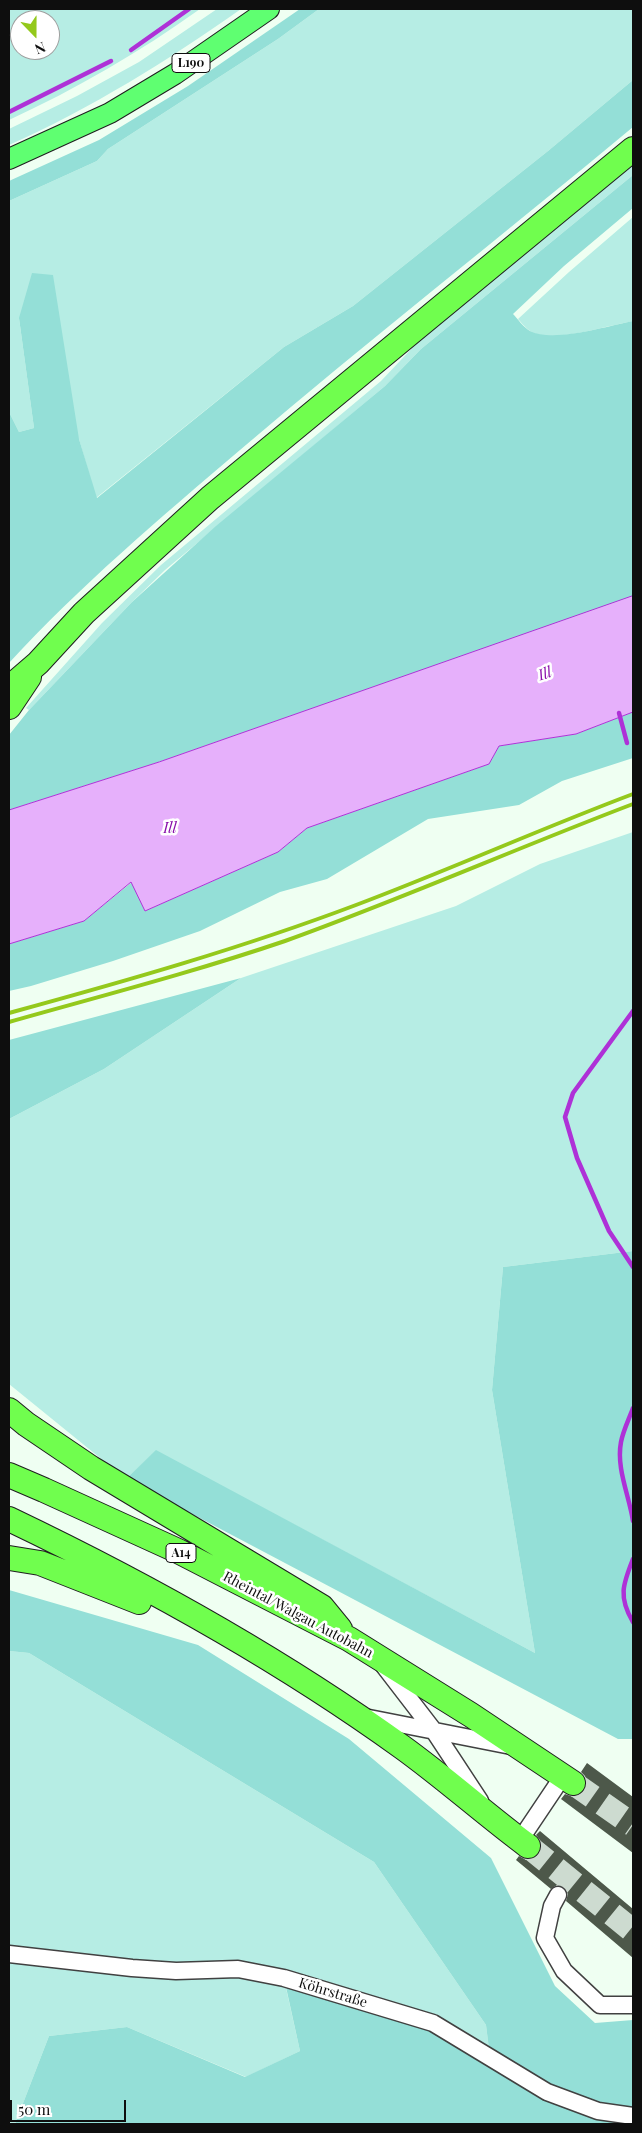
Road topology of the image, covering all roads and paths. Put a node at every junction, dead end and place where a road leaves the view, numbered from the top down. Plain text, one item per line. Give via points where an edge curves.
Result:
1 (269, 9) edge
2 (633, 149) edge
3 (9, 159) edge
4 (38, 663) junction
5 (9, 688) edge
6 (9, 707) edge
7 (9, 1410) edge
8 (9, 1476) edge
9 (9, 1519) edge
10 (9, 1558) edge
11 (208, 1623) junction
12 (349, 1640) junction
13 (377, 1657) junction
14 (354, 1715) junction
15 (434, 1731) junction
16 (521, 1748) junction
17 (568, 1779) joint
18 (489, 1815) junction
19 (524, 1843) joint
20 (558, 1895) dead end
21 (9, 1954) edge
22 (633, 2005) edge
23 (633, 2116) edge

1 - 3 main road, L190 via 175,74 110,113
2 - 4 highway via 210,498 84,613
4 - 5 highway
4 - 6 highway
7 - 12 highway via 91,1468 322,1607
8 - 12 highway, Rheintal/Walgau Autobahn / A14 via 178,1551
9 - 11 highway
10 - 11 highway via 40,1563 125,1594 155,1610
11 - 14 highway
12 - 13 highway, Rheintal/Walgau Autobahn / A14
13 - 15 street
13 - 16 highway, Rheintal/Walgau Autobahn / A14
14 - 15 street
14 - 18 highway
15 - 16 street
15 - 18 street
16 - 17 highway, Rheintal/Walgau Autobahn / A14
17 - 19 street
18 - 19 highway
20 - 22 street via 552,1906 545,1938 564,1971 600,2005
21 - 23 street, Köhrstraße via 132,1968 238,1969 284,1978 433,2023 547,2092 598,2111

